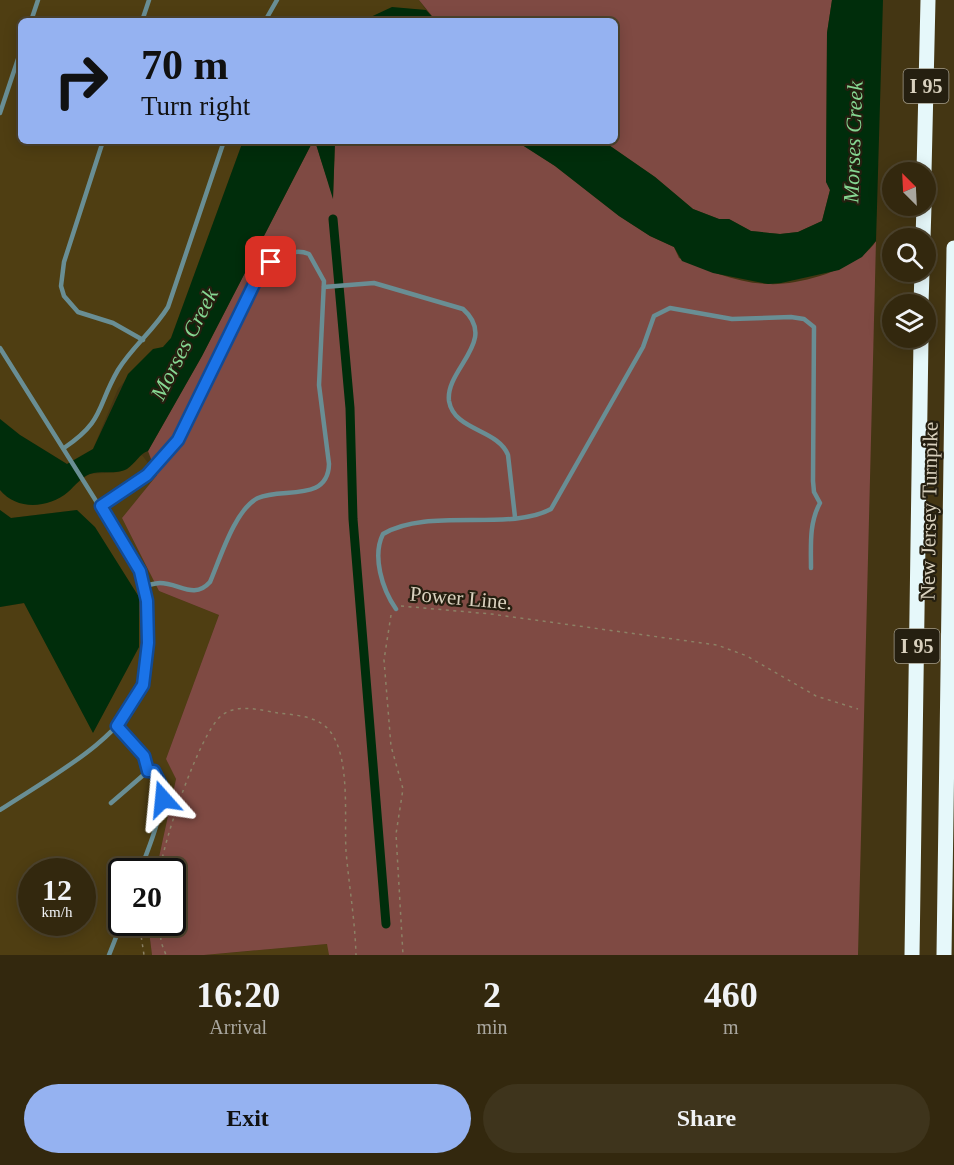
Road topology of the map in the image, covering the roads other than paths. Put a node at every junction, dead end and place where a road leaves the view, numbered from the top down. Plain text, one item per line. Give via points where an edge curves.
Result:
1 (38, 0) edge
2 (149, 0) edge
3 (277, 0) edge
4 (928, 0) edge
5 (32, 18) edge
6 (143, 18) edge
7 (267, 18) edge
8 (18, 59) edge
9 (0, 113) edge
10 (103, 144) edge
11 (223, 144) edge
12 (924, 162) edge
13 (954, 248) edge
14 (324, 287) junction
15 (143, 340) junction
16 (0, 348) edge
17 (921, 348) edge
18 (64, 448) junction
19 (101, 506) junction
20 (515, 517) junction
21 (811, 568) dead end
22 (145, 586) junction
23 (396, 609) road end
24 (117, 726) junction
25 (148, 771) junction
26 (111, 803) dead end
27 (0, 810) edge
28 (144, 858) edge
29 (116, 936) edge
30 (109, 955) edge
31 (912, 955) edge
32 (944, 955) edge

1 - 5 lane
2 - 6 lane
3 - 7 lane
4 - 12 highway, I 95
8 - 9 lane
10 - 15 lane via 64,262 61,286 78,312 113,323
11 - 15 lane via 168,308
13 - 32 highway, New Jersey Turnpike / I 95
14 - 19 lane via 314,261 303,252 279,257 263,270 178,440 147,475
14 - 20 lane via 374,284 463,309 470,315 474,344 453,383 451,409 458,418 505,446
14 - 22 lane via 319,367 329,464 325,481 315,489 252,501 240,516 210,582 203,588 187,591 160,583
15 - 18 lane via 119,369 98,419
16 - 18 lane
17 - 31 highway, New Jersey Turnpike / I 95
18 - 19 lane
19 - 22 lane via 132,555
20 - 21 lane via 544,513 556,504 643,347 658,311 670,308 732,319 804,319 816,333 813,481 820,503 811,531
20 - 23 lane via 403,525 383,534 378,559 388,597
22 - 24 lane via 148,643 143,685
24 - 25 lane via 144,756
24 - 27 lane
25 - 26 lane
25 - 28 lane via 154,771 163,799
29 - 30 lane

